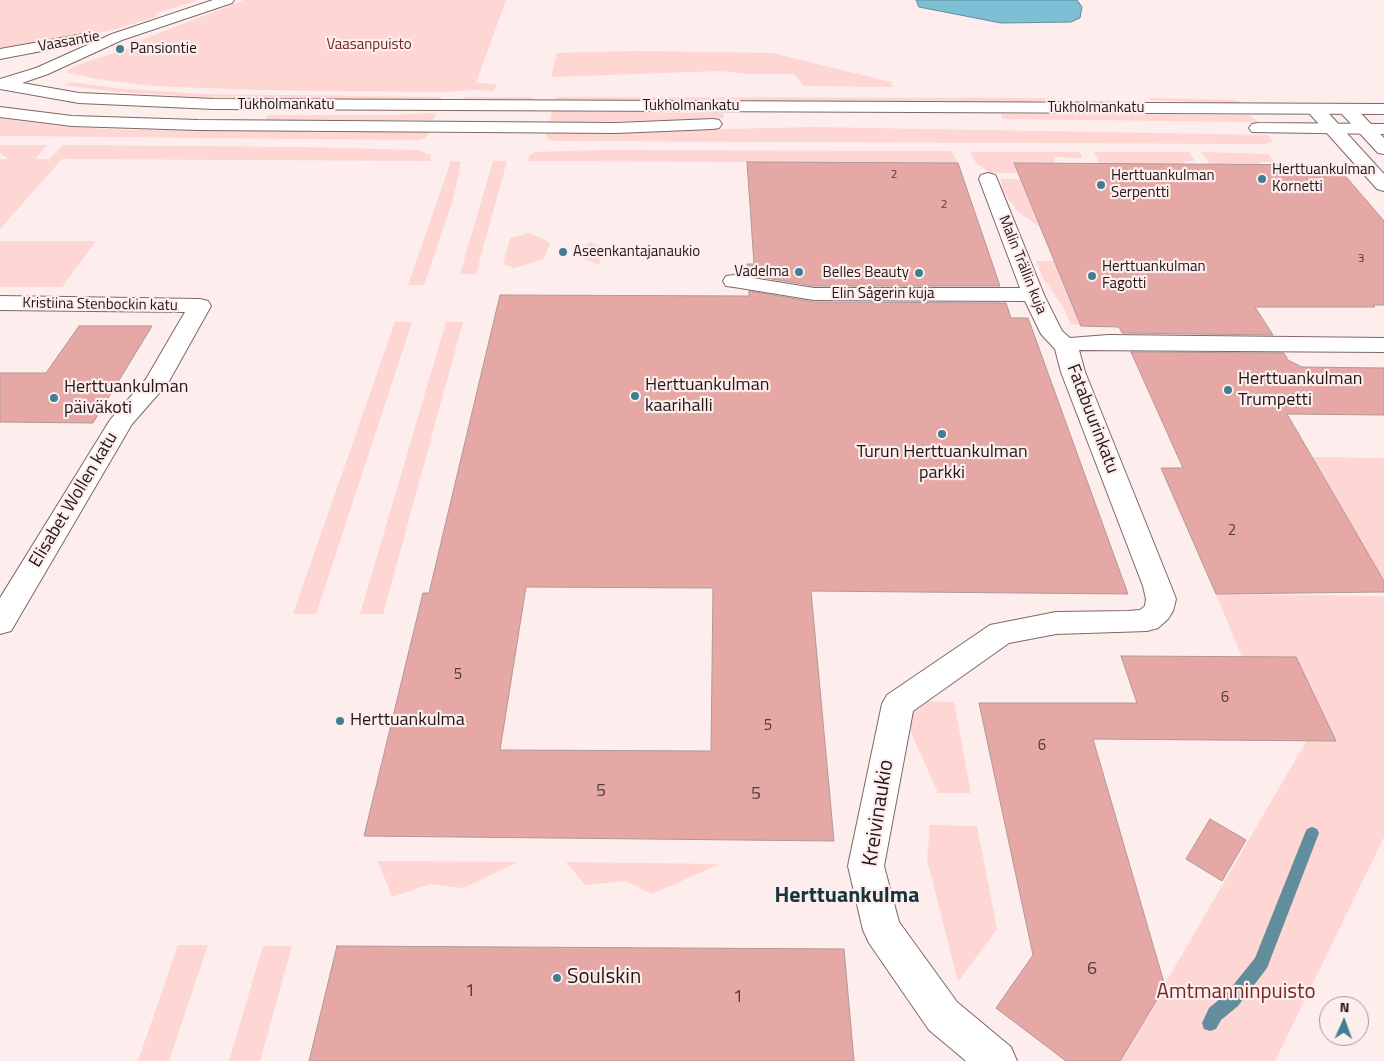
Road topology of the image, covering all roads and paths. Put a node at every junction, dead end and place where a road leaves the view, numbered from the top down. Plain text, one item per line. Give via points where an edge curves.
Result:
1 (226, 0) edge
2 (137, 30) junction
3 (103, 42) junction
4 (0, 54) edge
5 (0, 65) edge
6 (0, 84) edge
7 (1315, 109) junction
8 (1347, 109) junction
9 (1384, 109) edge
10 (0, 112) edge
11 (1044, 124) dead end
12 (1244, 128) dead end
13 (1332, 128) junction
14 (1366, 129) junction
15 (1384, 129) edge
16 (1384, 149) edge
17 (988, 179) dead end
18 (1384, 185) edge
19 (734, 281) dead end
20 (1033, 295) junction
21 (0, 304) edge
22 (200, 306) joint
23 (1384, 345) edge
24 (1066, 346) junction
25 (0, 623) edge
26 (1001, 634) joint
27 (998, 1061) edge

1 - 2 street, Vaasantie
2 - 3 street, Vaasantie
2 - 4 street, Vaasantie
3 - 5 street, Vaasantie
3 - 6 street, Vaasantie via 42,71
6 - 7 street, Tukholmankatu via 79,98 214,104
7 - 8 street, Tukholmankatu
7 - 13 street
8 - 9 street, Tukholmankatu
8 - 14 street
10 - 11 street, Tukholmankatu via 72,121 198,126 616,128 804,121
12 - 13 street
13 - 14 street
13 - 18 street
14 - 15 street
14 - 16 street
17 - 20 street, Malin Trällin kuja
19 - 20 street, Elin Sågerin kuja via 814,294
20 - 24 street, Malin Trällin kuja via 1052,334
21 - 22 street, Kristiina Stenbockin katu
22 - 25 street, Elisabet Wollen katu via 156,383 122,420
23 - 24 street, Fatabuurinkatu via 1091,342
24 - 26 street, Fatabuurinkatu via 1073,372 1161,599 1158,611 1147,620 1056,622
26 - 27 street, Kreivinaukio via 898,704 866,866 882,930 943,1016

